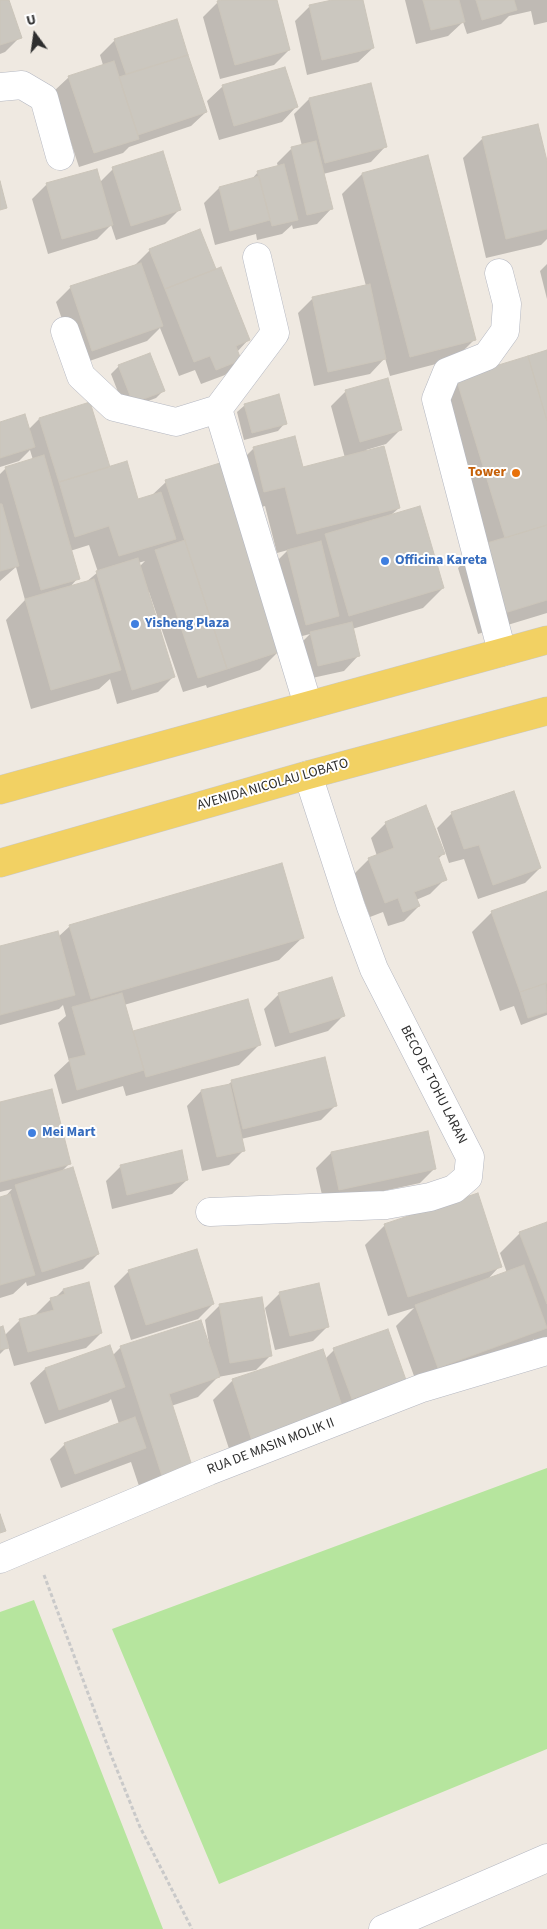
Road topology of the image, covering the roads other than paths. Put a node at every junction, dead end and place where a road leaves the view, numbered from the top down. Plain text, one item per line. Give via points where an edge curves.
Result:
1 (0, 87) edge
2 (60, 156) dead end
3 (257, 257) dead end
4 (498, 273) dead end
5 (65, 331) dead end
6 (218, 409) junction
7 (547, 640) edge
8 (502, 652) junction
9 (308, 705) junction
10 (547, 711) edge
11 (308, 774) junction
12 (0, 790) edge
13 (0, 863) edge
14 (210, 1212) dead end
15 (547, 1351) edge
16 (0, 1559) edge
17 (547, 1858) edge
18 (383, 1929) edge

1 - 2 street via 22,85 44,98
3 - 6 street via 274,333
4 - 8 street via 507,304 505,331 487,356 447,372 436,399
5 - 6 street via 81,376 114,407 176,422
6 - 9 street
7 - 8 main road
8 - 9 main road
9 - 12 main road
10 - 11 main road, AVENIDA NICOLAU LOBATO
11 - 13 main road, AVENIDA NICOLAU LOBATO
11 - 14 street, BECO DE TOHU LARAN via 374,969 470,1157 468,1177 454,1189 386,1205
15 - 16 street, RUA DE MASIN MOLIK II via 422,1388 210,1471
17 - 18 street

